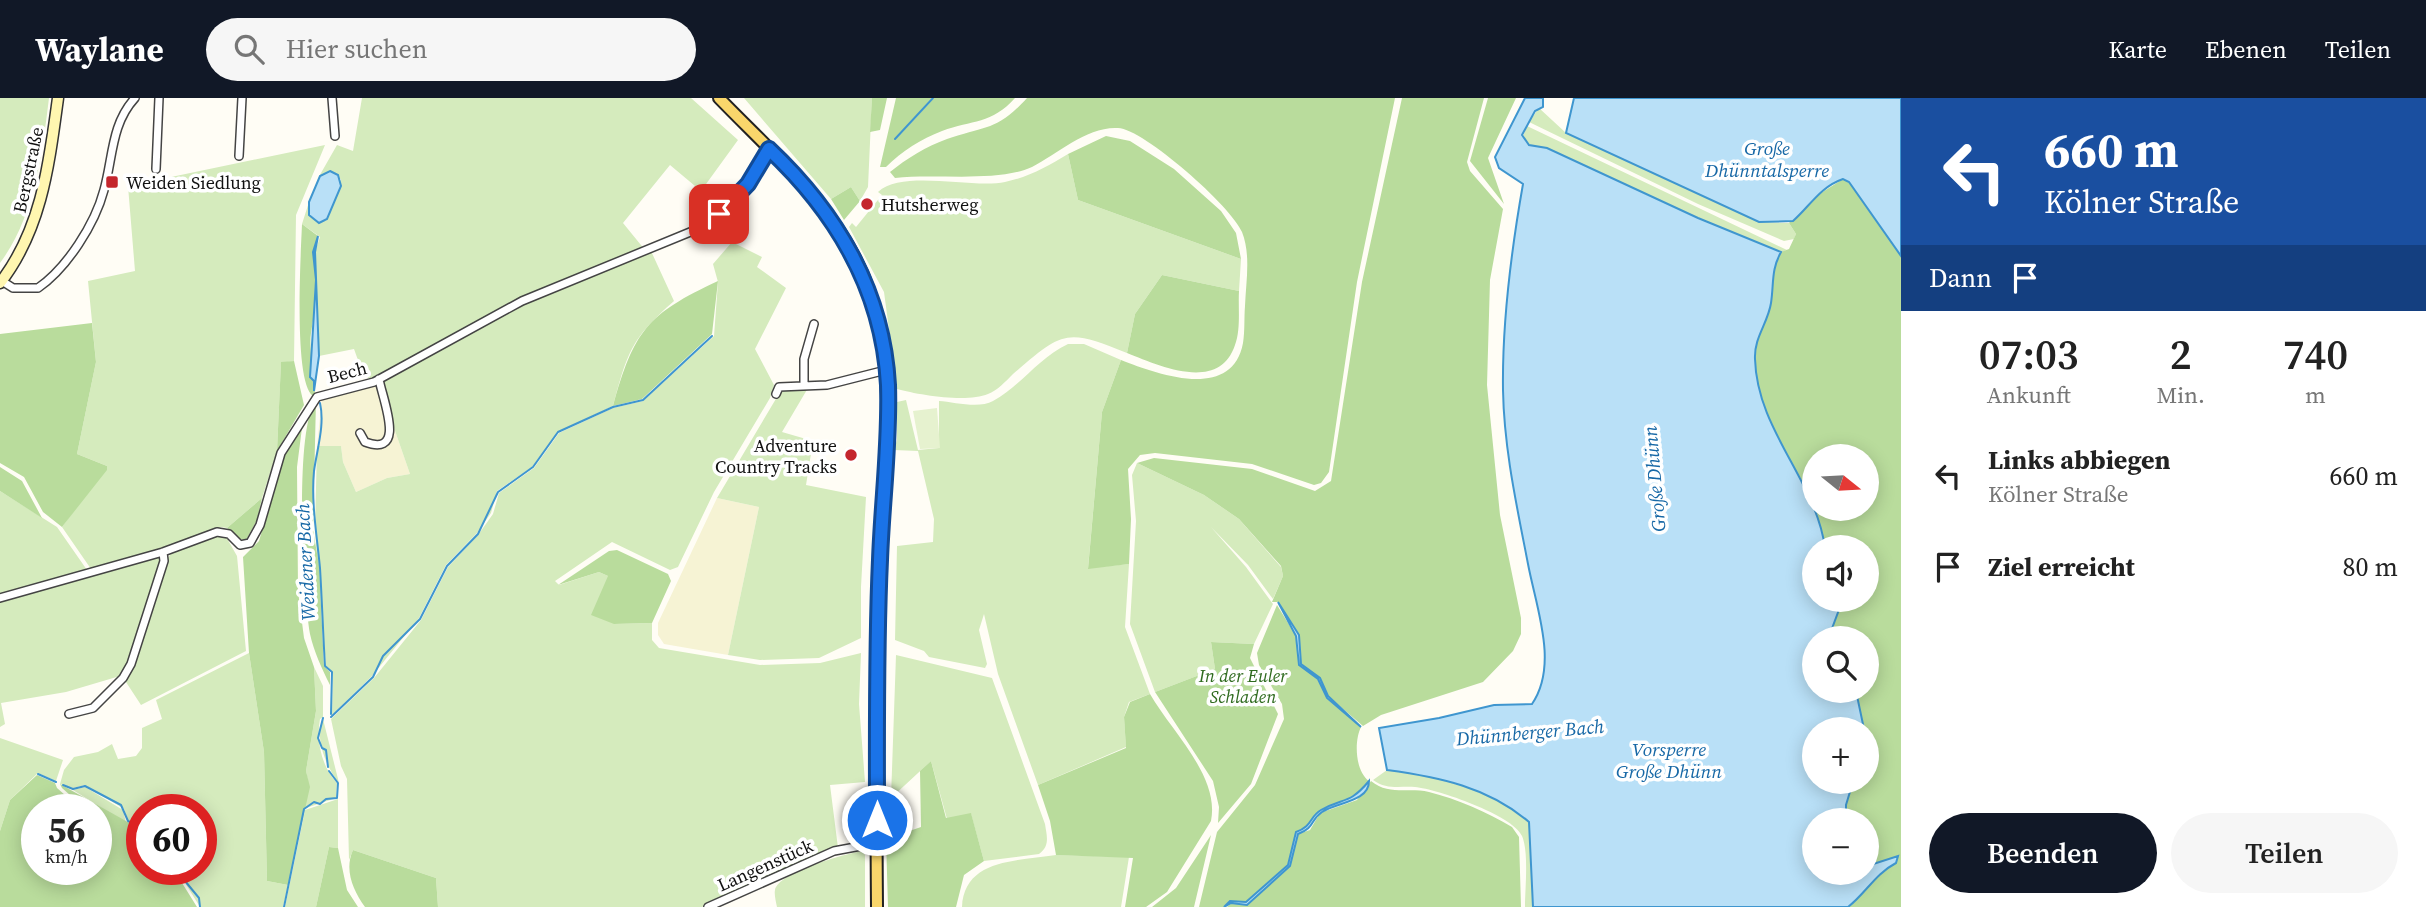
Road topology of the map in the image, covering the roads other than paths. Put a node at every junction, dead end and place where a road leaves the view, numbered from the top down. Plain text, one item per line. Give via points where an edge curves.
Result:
1 (58, 98) edge
2 (135, 98) edge
3 (159, 98) edge
4 (242, 98) edge
5 (332, 98) edge
6 (719, 98) edge
7 (335, 136) dead end
8 (769, 149) junction
9 (239, 156) dead end
10 (156, 169) dead end
11 (1, 282) edge
12 (814, 324) dead end
13 (886, 370) junction
14 (379, 379) junction
15 (804, 385) junction
16 (776, 394) dead end
17 (360, 433) dead end
18 (163, 552) junction
19 (0, 598) edge
20 (69, 714) dead end
21 (877, 843) junction
22 (708, 907) edge
23 (877, 907) edge

1 - 11 main road, Bergstraße via 39,206 28,238
2 - 11 street via 118,124 94,216 75,246 38,288 13,288
3 - 10 street
4 - 9 street
5 - 7 street
6 - 8 main road
8 - 13 main road via 811,191 852,254 870,293
8 - 14 street via 748,184 700,228 522,301
12 - 15 street via 804,359
13 - 15 street via 827,385
13 - 21 main road via 877,643
14 - 17 street, Bech via 391,426 389,436 373,445
14 - 18 street, Bech via 311,402 277,464 253,541 240,545 229,534 217,531
15 - 16 street via 779,387
18 - 19 street
18 - 20 street via 123,678 93,708
21 - 22 street, Langenstück via 834,851
21 - 23 main road

